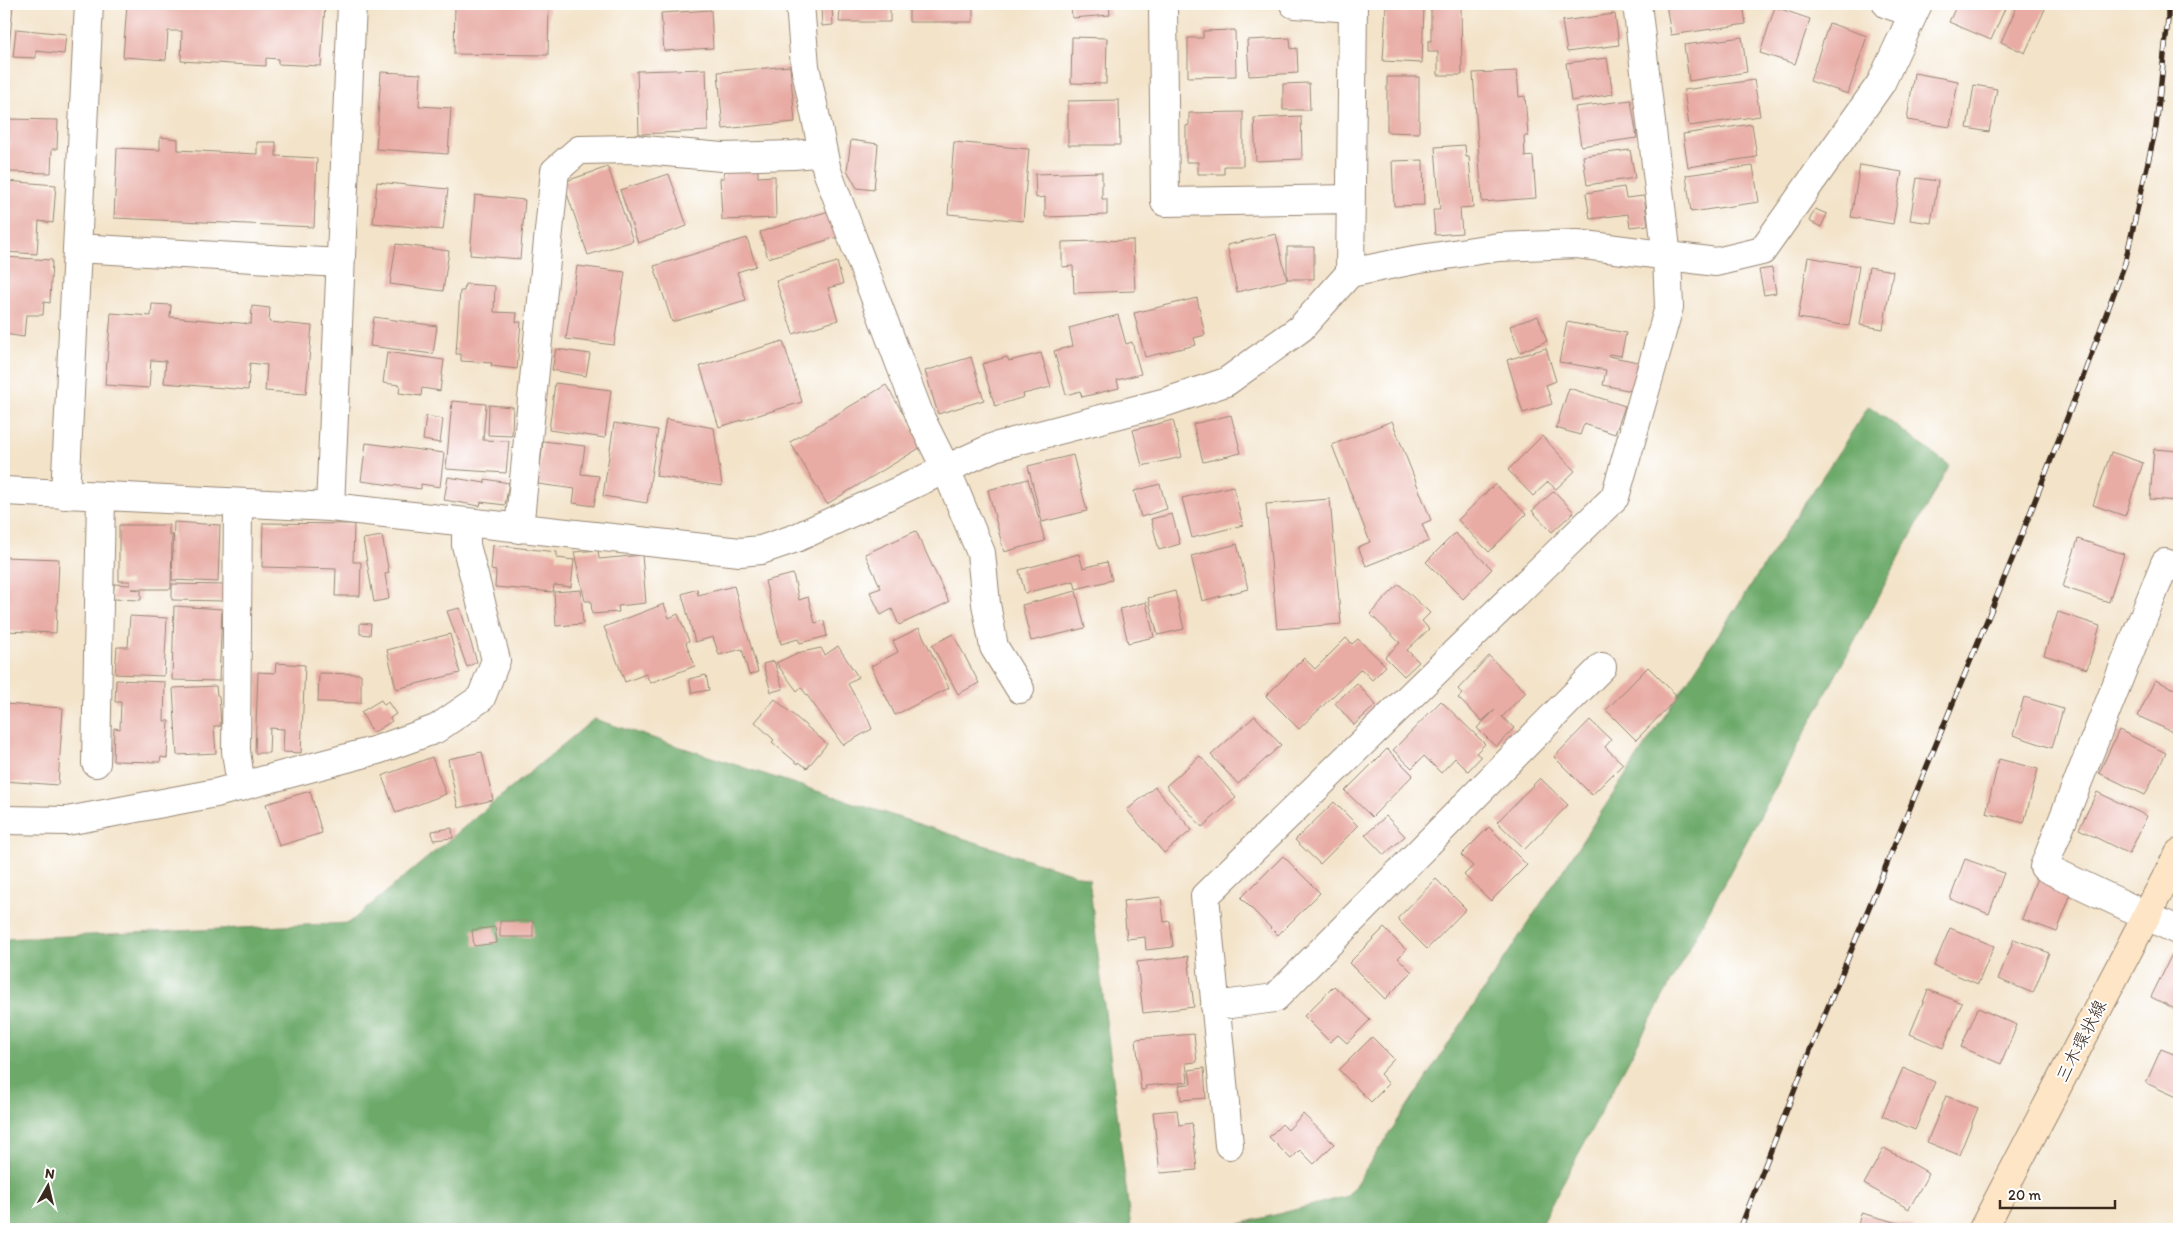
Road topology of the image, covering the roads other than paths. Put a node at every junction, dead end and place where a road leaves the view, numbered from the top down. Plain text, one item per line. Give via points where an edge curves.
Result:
1 (89, 4) edge
2 (352, 4) edge
3 (800, 4) edge
4 (1163, 4) edge
5 (1294, 4) edge
6 (1637, 4) edge
7 (1886, 4) edge
8 (1353, 6) edge
9 (1916, 9) edge
10 (823, 152) junction
11 (1350, 199) junction
12 (77, 248) junction
13 (1667, 257) junction
14 (340, 263) junction
15 (1350, 273) junction
16 (946, 469) junction
17 (4, 491) edge
18 (65, 495) junction
19 (101, 496) junction
20 (238, 503) junction
21 (330, 507) junction
22 (466, 523) junction
23 (519, 529) junction
24 (2179, 568) edge
25 (1602, 667) dead end
26 (1020, 689) dead end
27 (96, 763) dead end
28 (241, 787) junction
29 (4, 820) edge
30 (2179, 853) edge
31 (2146, 915) junction
32 (2179, 931) edge
33 (1216, 1006) junction
34 (1229, 1145) dead end
35 (1983, 1229) edge

1 - 12 street
2 - 14 street
3 - 10 street via 805,66
4 - 11 street via 1165,202
5 - 8 street
6 - 13 street
7 - 9 street
8 - 11 street
9 - 13 street via 1881,83 1762,251 1716,262
10 - 16 street via 827,171 921,418
10 - 23 street via 722,157 633,149 579,150 555,171
11 - 15 street
12 - 14 street
12 - 18 street
13 - 15 street via 1577,244 1499,247
13 - 33 street via 1669,306 1615,497 1205,896
14 - 21 street
15 - 16 street via 1301,328 1226,382 1166,402 994,447
16 - 23 street via 796,538 761,550 740,552
16 - 26 street via 981,553 994,647
17 - 18 street
18 - 19 street
19 - 20 street
19 - 27 street
20 - 21 street
20 - 28 street via 236,750
21 - 22 street
22 - 23 street
22 - 28 street via 466,545 496,660 481,698 436,729 377,750
24 - 31 street via 2165,563 2044,867
25 - 33 street via 1275,998
28 - 29 street via 67,821
30 - 31 main road, 三木環状線
31 - 32 street
31 - 35 main road, 三木環状線
33 - 34 street

